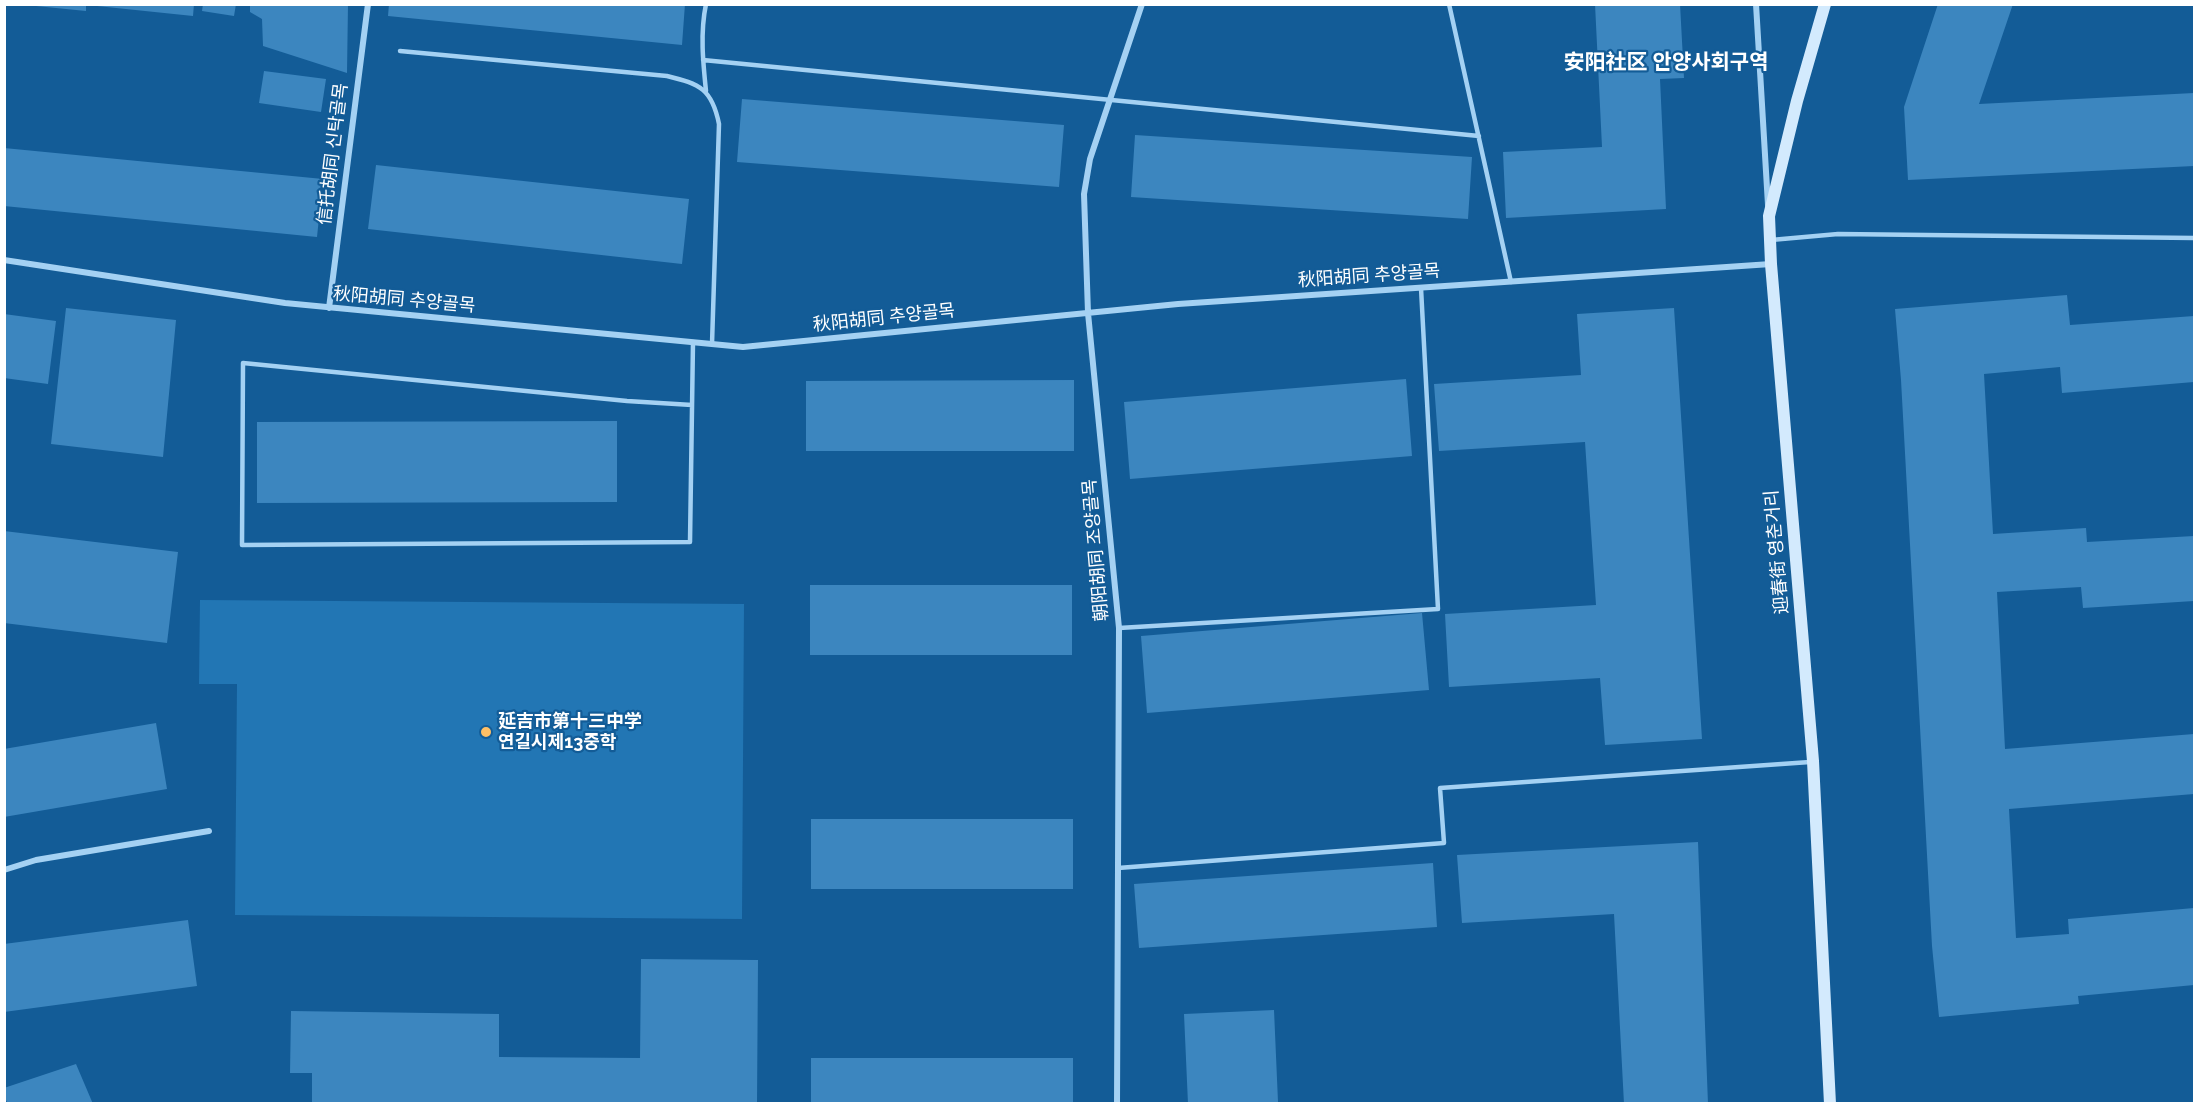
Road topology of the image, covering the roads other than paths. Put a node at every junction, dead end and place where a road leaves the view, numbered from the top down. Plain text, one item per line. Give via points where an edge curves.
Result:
1 (368, 4) edge
2 (706, 4) edge
3 (1142, 4) edge
4 (1449, 4) edge
5 (1756, 4) edge
6 (1825, 4) edge
7 (400, 51) dead end
8 (702, 60) junction
9 (706, 91) junction
10 (1109, 100) junction
11 (1479, 136) junction
12 (1769, 216) junction
13 (2194, 238) edge
14 (1769, 240) junction
15 (4, 260) edge
16 (1771, 264) junction
17 (1511, 282) junction
18 (1420, 288) junction
19 (328, 308) junction
20 (1088, 313) junction
21 (693, 342) junction
22 (712, 344) junction
23 (692, 405) junction
24 (1119, 628) junction
25 (1813, 762) junction
26 (208, 831) dead end
27 (1118, 868) junction
28 (4, 870) edge
29 (1117, 1104) edge
30 (1830, 1104) edge

1 - 19 street, 信托胡同 신탁골목
2 - 8 lane
3 - 10 street, 朝阳胡同 조양골목
4 - 11 lane
5 - 12 street
6 - 12 street, 迎春街 영춘거리
7 - 9 lane via 667,76
8 - 9 lane
8 - 10 lane
9 - 22 lane via 716,106 719,124
10 - 11 lane
10 - 20 street, 朝阳胡同 조양골목 via 1090,159 1084,194
11 - 17 lane
12 - 14 street, 迎春街 영춘거리
13 - 14 lane via 1838,234
14 - 16 street, 迎春街 영춘거리
15 - 19 street, 秋阳胡同 추양골목
16 - 17 street, 秋阳胡同 추양골목
16 - 25 street, 迎春街 영춘거리
17 - 18 street, 秋阳胡同 추양골목
18 - 20 street, 秋阳胡同 추양골목
18 - 24 lane via 1438,609
19 - 21 street, 秋阳胡同 추양골목
20 - 22 street, 秋阳胡同 추양골목 via 743,347
20 - 24 street, 朝阳胡同 조양골목
21 - 22 street, 秋阳胡同 추양골목
21 - 23 lane
23 - 23 lane via 690,542 242,545 243,363
24 - 27 street, 朝阳胡同 조양골목
25 - 27 lane via 1440,788 1444,843
25 - 30 street, 迎春街 영춘거리
26 - 28 street via 36,860
27 - 29 street, 朝阳胡同 조양골목

